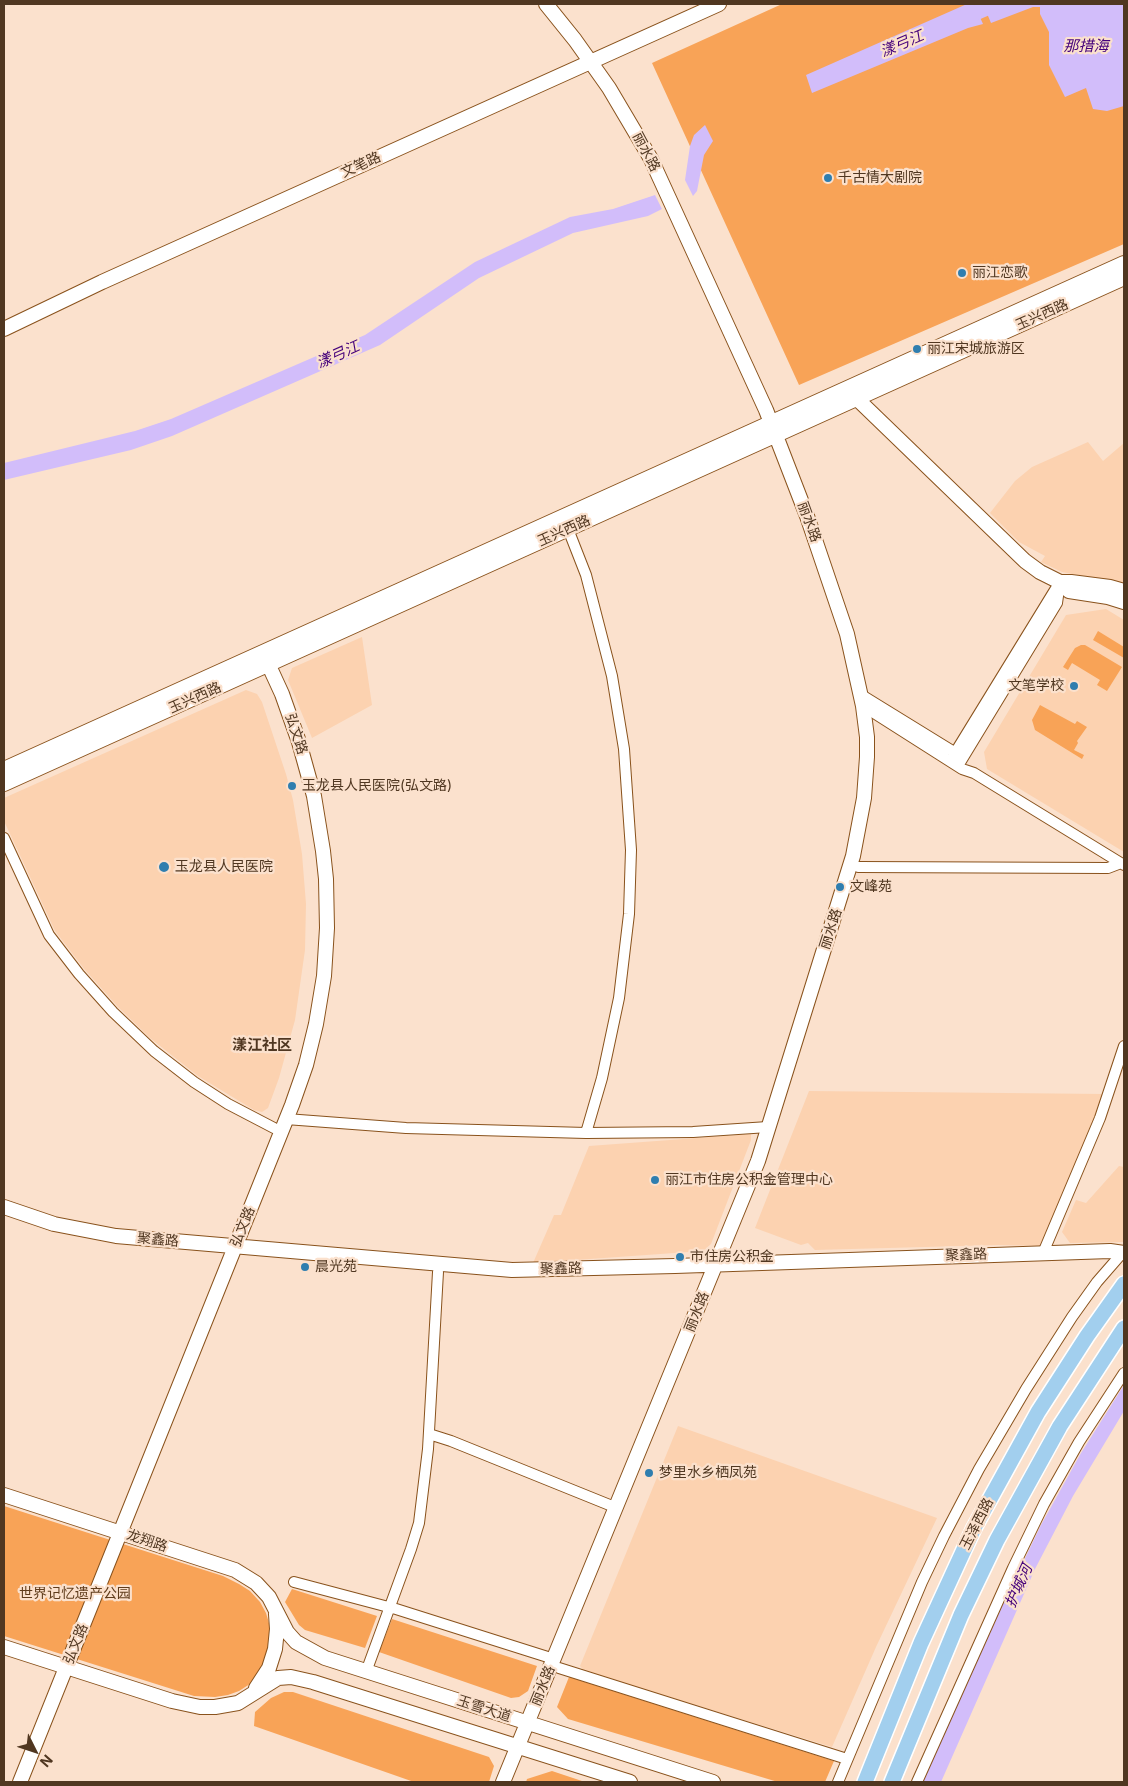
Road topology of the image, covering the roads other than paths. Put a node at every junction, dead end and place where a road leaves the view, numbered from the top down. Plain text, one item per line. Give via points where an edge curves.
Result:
1 (546, 4) edge
2 (557, 4) edge
3 (719, 4) edge
4 (594, 60) junction
5 (1124, 263) edge
6 (1124, 278) edge
7 (4, 329) edge
8 (846, 388) junction
9 (856, 398) junction
10 (777, 426) junction
11 (568, 529) junction
12 (1060, 582) junction
13 (1124, 591) edge
14 (1124, 602) edge
15 (262, 660) junction
16 (866, 703) junction
17 (956, 759) junction
18 (4, 769) edge
19 (4, 784) edge
20 (4, 838) edge
21 (1123, 864) edge
22 (858, 866) junction
23 (1124, 1046) edge
24 (286, 1119) junction
25 (768, 1127) junction
26 (274, 1128) junction
27 (586, 1133) junction
28 (4, 1207) edge
29 (4, 1215) edge
30 (229, 1250) junction
31 (1043, 1253) junction
32 (1122, 1256) edge
33 (719, 1269) junction
34 (438, 1272) junction
35 (1124, 1284) edge
36 (1124, 1328) edge
37 (1124, 1373) edge
38 (429, 1434) junction
39 (4, 1495) edge
40 (617, 1508) junction
41 (116, 1531) junction
42 (294, 1582) dead end
43 (390, 1607) junction
44 (275, 1609) junction
45 (4, 1647) edge
46 (557, 1664) junction
47 (63, 1666) junction
48 (366, 1672) junction
49 (245, 1700) junction
50 (532, 1724) junction
51 (522, 1748) junction
52 (847, 1759) junction
53 (864, 1781) edge
54 (12, 1782) edge
55 (20, 1782) edge
56 (503, 1782) edge
57 (512, 1782) edge
58 (630, 1782) edge
59 (713, 1782) edge
60 (838, 1782) edge
61 (892, 1782) edge
62 (916, 1782) edge

1 - 4 main road, 丽水路
2 - 4 main road, 丽水路
3 - 4 main road, 文笔路
4 - 7 main road, 文笔路
4 - 10 main road, 丽水路 via 631,107 658,155
5 - 8 main road, 玉兴西路
6 - 9 main road, 玉兴西路
8 - 9 main road
8 - 10 main road, 玉兴西路
9 - 10 main road, 玉兴西路
9 - 12 main road via 1025,561
10 - 11 main road, 玉兴西路
10 - 15 main road, 玉兴西路
10 - 16 main road, 丽水路 via 839,610
11 - 15 main road, 玉兴西路
11 - 27 street via 586,575 612,676 624,748 631,850 629,914 619,998
12 - 13 main road
12 - 14 main road via 1069,592
12 - 17 street
15 - 18 main road, 玉兴西路
15 - 19 main road, 玉兴西路
15 - 24 main road, 弘文路 via 290,716 307,769 319,823 326,879 326,952 320,1000 306,1065
15 - 26 main road, 弘文路 via 306,798 319,903 316,975 308,1022 298,1063
16 - 17 street
16 - 22 main road, 丽水路 via 875,736 874,786
16 - 25 main road, 丽水路 via 867,757 858,837
17 - 21 street
20 - 26 street via 49,935 113,1012 154,1051 194,1082
21 - 22 street via 1108,868
22 - 33 main road, 丽水路 via 766,1164
23 - 31 street via 1100,1118
24 - 27 street via 406,1128
24 - 30 main road, 弘文路
25 - 27 street via 693,1132
25 - 33 main road, 丽水路
26 - 30 main road, 弘文路
28 - 30 main road, 聚鑫路 via 54,1224 96,1233
29 - 30 main road, 聚鑫路 via 52,1232 95,1241
30 - 33 main road, 聚鑫路 via 512,1270
30 - 34 main road, 聚鑫路
30 - 41 main road, 弘文路
31 - 32 main road, 聚鑫路 via 1110,1251
31 - 33 main road, 聚鑫路
32 - 33 main road, 聚鑫路 via 988,1263
32 - 52 street via 1097,1282 1054,1345 979,1469 922,1582
33 - 34 main road, 聚鑫路 via 512,1278
33 - 40 main road, 丽水路
33 - 46 main road, 丽水路
34 - 38 street
35 - 53 main road, 玉泽西路 via 1038,1412 974,1528 921,1643
36 - 61 main road, 玉泽西路 via 1060,1426 997,1540 948,1645
37 - 62 street via 1044,1504
38 - 40 street
38 - 43 street via 417,1529
39 - 41 main road, 龙翔路
40 - 46 main road, 丽水路
41 - 44 main road, 龙翔路 via 235,1570 263,1590
41 - 47 main road, 弘文路
42 - 43 street
43 - 46 street
43 - 48 street
44 - 48 main road, 玉雪大道 via 287,1632 301,1645 325,1658
44 - 49 main road via 277,1629 272,1658 258,1685
45 - 47 main road
46 - 50 main road, 丽水路
46 - 52 street
47 - 49 main road via 192,1706 215,1708
47 - 54 main road, 弘文路
47 - 55 main road, 弘文路
48 - 50 main road, 玉雪大道
49 - 51 main road, 玉雪大道 via 266,1684 278,1678 291,1677
50 - 51 main road, 丽水路
50 - 59 main road, 玉雪大道
51 - 56 main road, 丽水路
51 - 57 main road, 丽水路
51 - 58 main road, 玉雪大道
52 - 60 street

